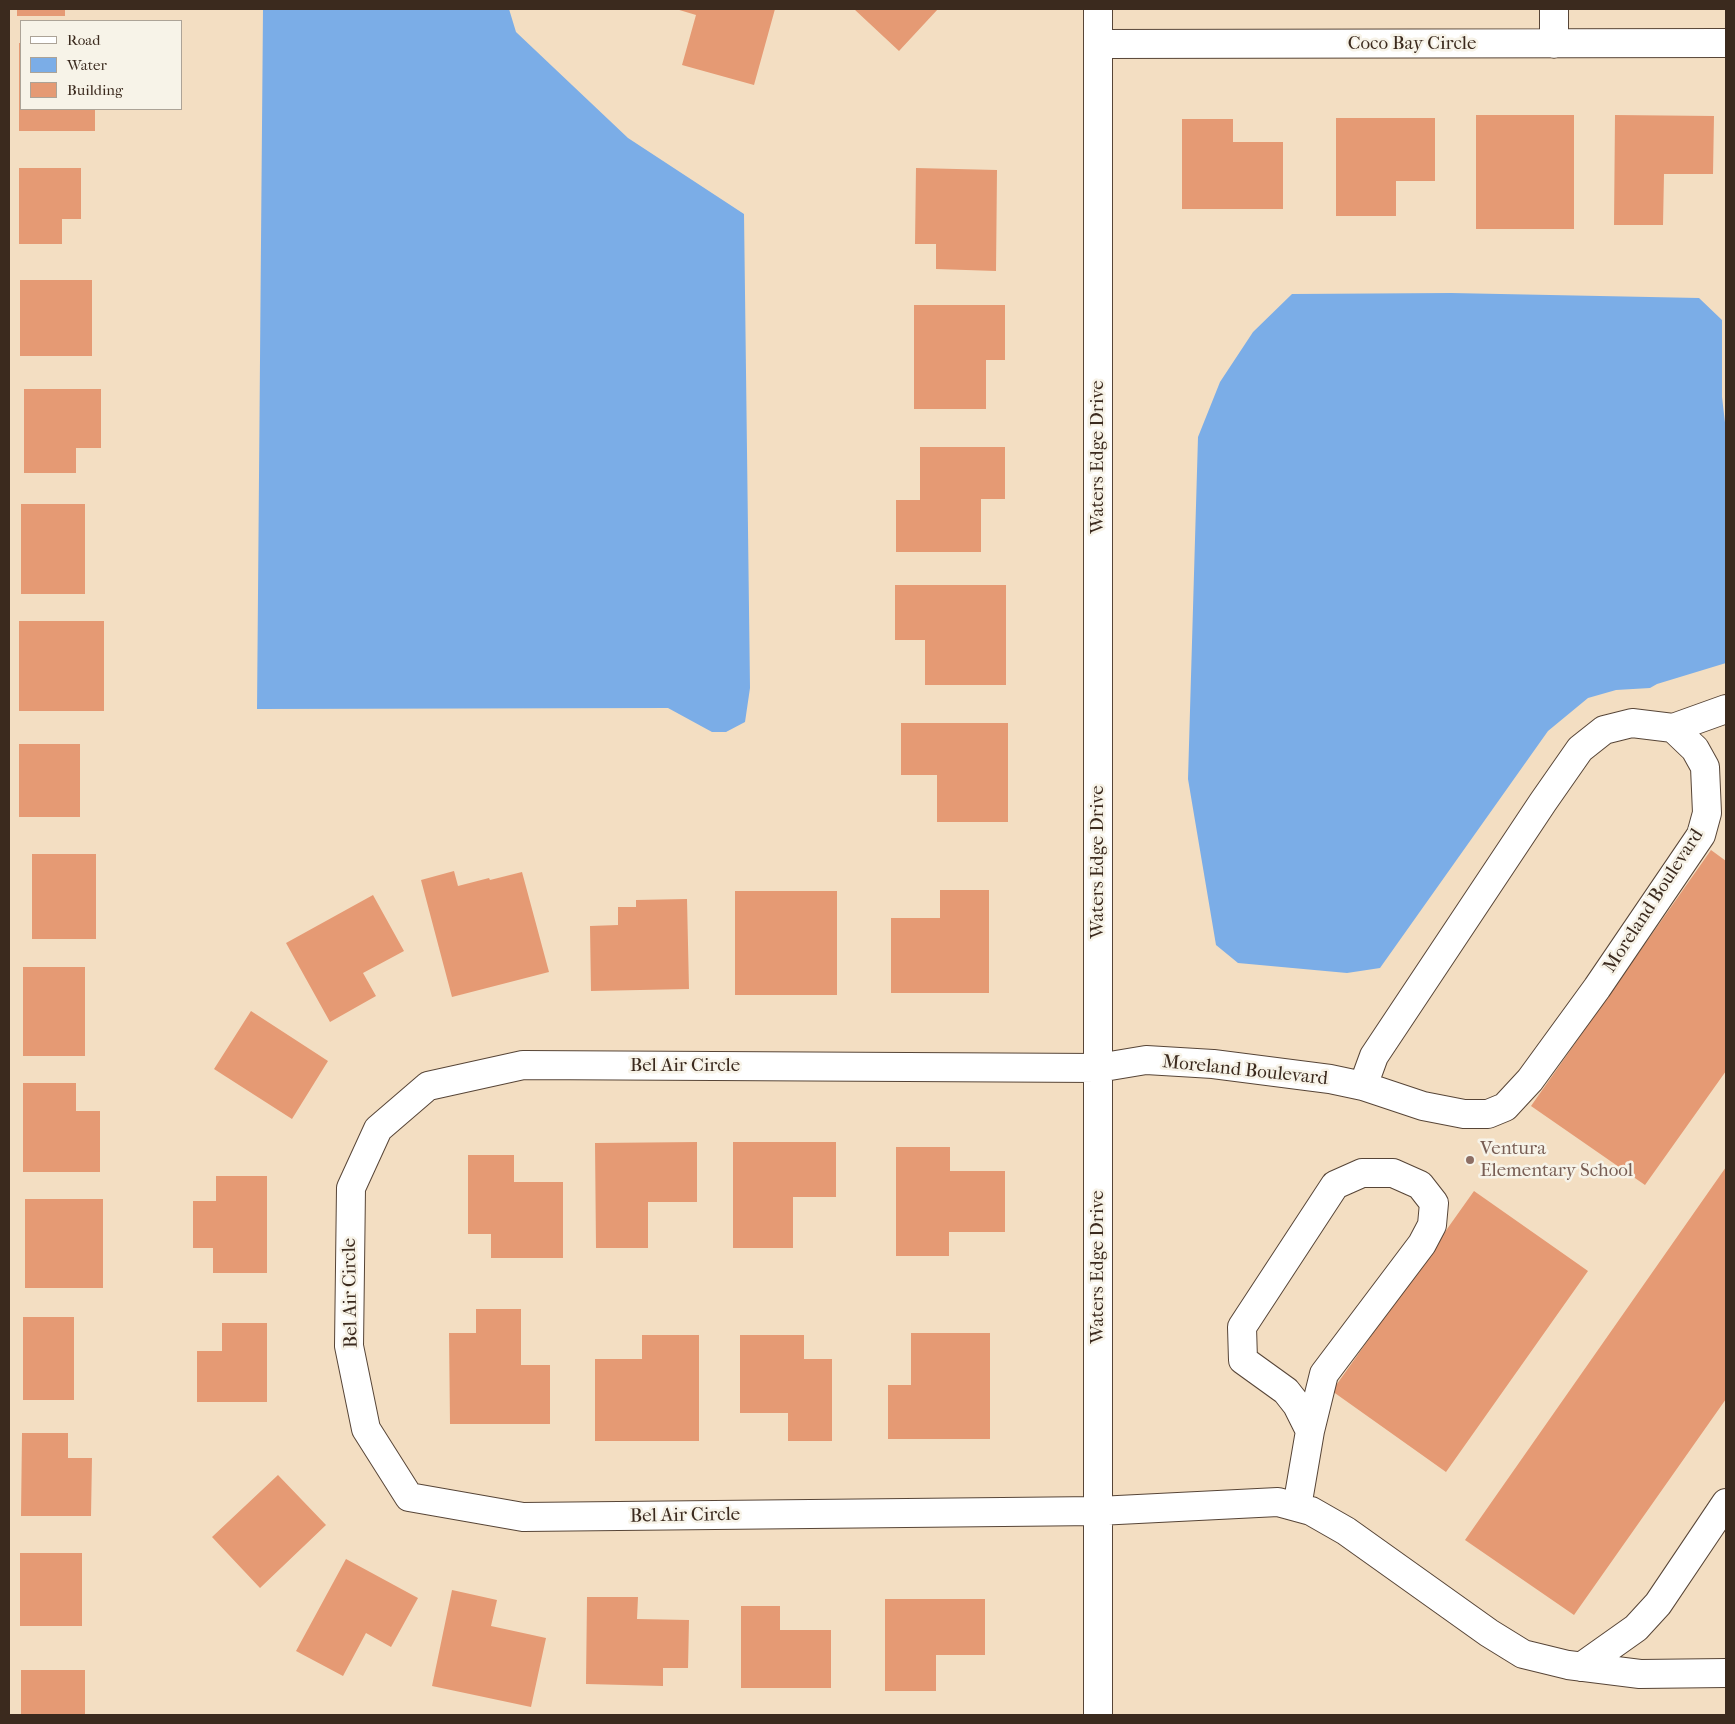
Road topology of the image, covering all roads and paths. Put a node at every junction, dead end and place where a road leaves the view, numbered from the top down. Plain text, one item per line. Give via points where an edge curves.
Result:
1 (1098, 9) edge
2 (1554, 9) edge
3 (1098, 44) junction
4 (1554, 44) junction
5 (1726, 44) edge
6 (1726, 709) edge
7 (1673, 728) junction
8 (1098, 1068) junction
9 (1363, 1086) junction
10 (1310, 1431) junction
11 (1726, 1504) edge
12 (1297, 1507) junction
13 (1098, 1511) junction
14 (1581, 1667) junction
15 (1726, 1673) edge
16 (1098, 1715) edge

1 - 3 street, Waters Edge Drive
2 - 4 street
3 - 4 street, Coco Bay Circle
3 - 8 street, Waters Edge Drive
4 - 5 street, Coco Bay Circle
6 - 7 street
7 - 9 street via 1632,723 1604,730 1580,749 1374,1056
7 - 9 street, Moreland Boulevard via 1695,749 1705,768 1707,813 1701,835 1530,1080 1506,1107 1488,1114 1464,1114 1423,1106
8 - 9 street, Moreland Boulevard via 1146,1060 1213,1064
8 - 13 street, Waters Edge Drive
8 - 13 street, Bel Air Circle via 523,1065 428,1086 378,1129 351,1188 349,1346 366,1429 409,1496 523,1517
10 - 10 street via 1324,1374 1422,1244 1432,1225 1434,1203 1420,1185 1393,1174 1362,1174 1335,1185 1242,1327 1243,1360 1286,1390
10 - 12 street
11 - 14 street via 1658,1604 1636,1628
12 - 13 street, Bel Air Circle via 1278,1502
12 - 14 street, Bel Air Circle via 1311,1511 1346,1531 1523,1654
13 - 16 street, Waters Edge Drive
14 - 15 street, Bel Air Circle via 1640,1674

